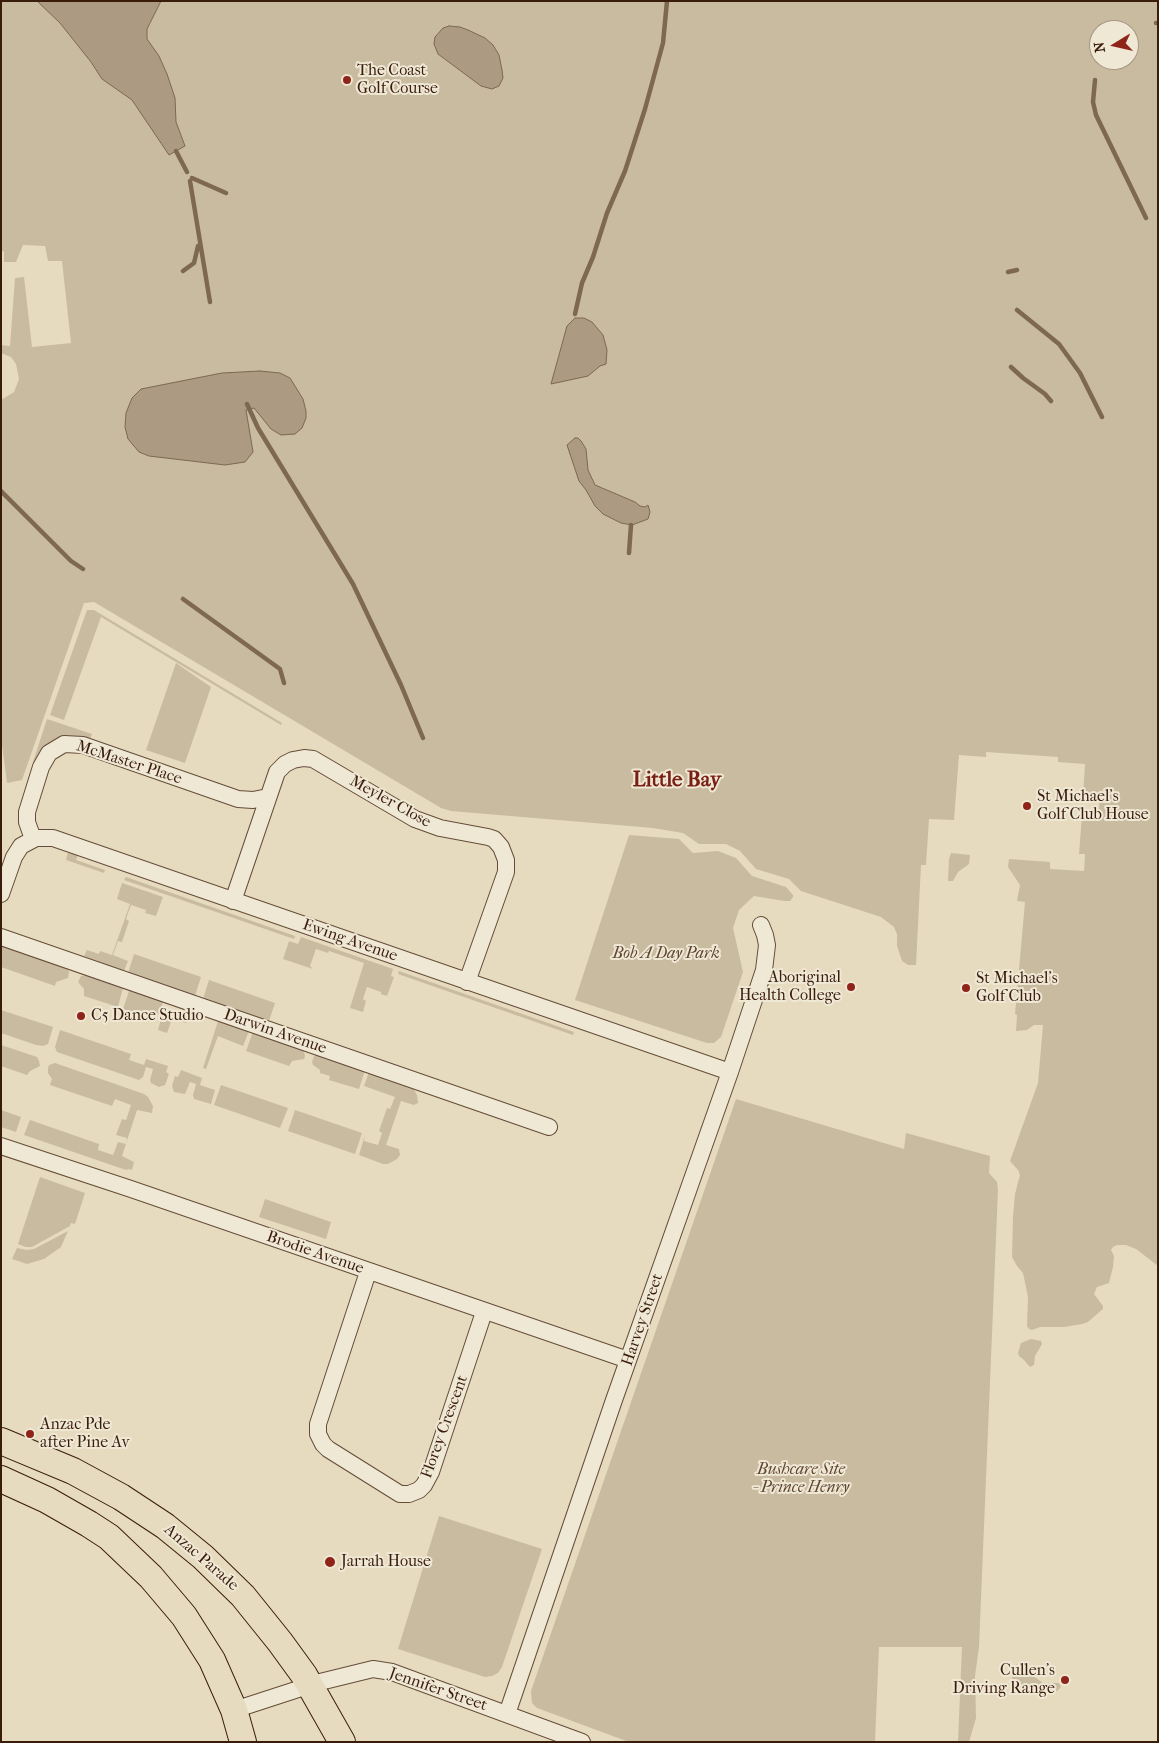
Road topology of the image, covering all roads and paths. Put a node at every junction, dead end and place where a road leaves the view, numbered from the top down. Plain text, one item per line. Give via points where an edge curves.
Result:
1 (268, 797) junction
2 (32, 839) junction
3 (1, 894) edge
4 (233, 901) junction
5 (761, 925) dead end
6 (1, 938) edge
7 (467, 982) junction
8 (730, 1072) junction
9 (549, 1127) dead end
10 (1, 1146) edge
11 (368, 1272) junction
12 (484, 1312) junction
13 (628, 1360) junction
14 (1, 1441) edge
15 (1, 1479) edge
16 (311, 1685) junction
17 (234, 1710) junction
18 (507, 1714) junction
19 (243, 1742) edge
20 (342, 1742) edge
21 (582, 1742) edge

1 - 2 street, McMaster Place via 241,800 83,745 64,744 49,752 41,767 27,812
1 - 4 street, Meyler Close
1 - 7 street, Meyler Close via 281,767 296,759 313,759 415,819 497,842 505,856 506,872
2 - 3 street via 15,855
2 - 4 street, Ewing Avenue via 53,838
4 - 7 street, Ewing Avenue
5 - 8 street, Harvey Street via 767,945 765,966
6 - 9 street, Darwin Avenue
7 - 8 street, Ewing Avenue
8 - 13 street, Harvey Street
10 - 11 street, Brodie Avenue
11 - 12 street, Brodie Avenue
11 - 12 street, Florey Crescent via 318,1424 318,1434 328,1449 400,1494 419,1490 431,1472
12 - 13 street, Brodie Avenue
13 - 18 street, Harvey Street
14 - 16 main road, Anzac Parade via 66,1468 121,1497 185,1542 243,1596
15 - 17 main road via 82,1520 129,1555 198,1636 220,1674
16 - 17 street, Jennifer Street
16 - 18 street, Jennifer Street via 373,1669 392,1672
16 - 20 main road, Anzac Parade
17 - 19 main road
18 - 21 street, Jennifer Street

